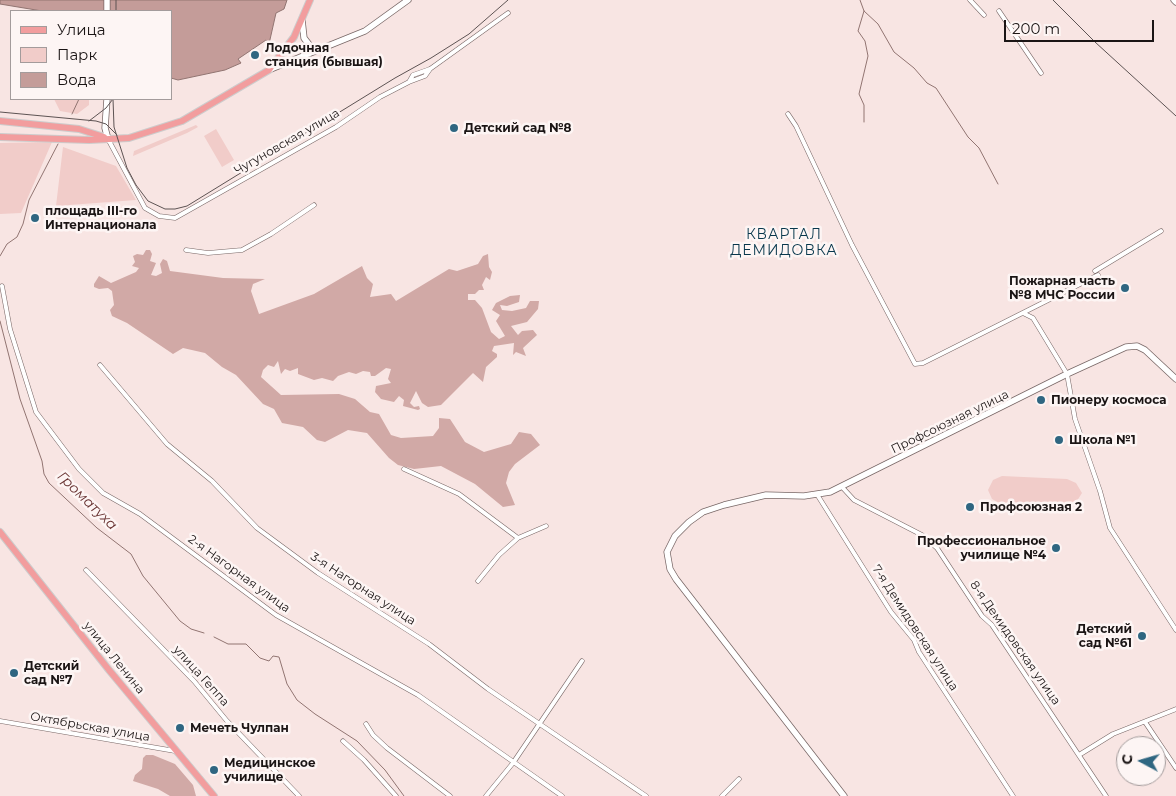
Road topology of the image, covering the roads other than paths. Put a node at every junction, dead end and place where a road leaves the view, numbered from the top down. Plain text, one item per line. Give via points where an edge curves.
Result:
1 (310, 0) edge
2 (408, 0) edge
3 (970, 0) edge
4 (999, 11) dead end
5 (508, 13) dead end
6 (984, 15) dead end
7 (302, 19) junction
8 (314, 51) junction
9 (269, 70) junction
10 (1041, 73) dead end
11 (107, 100) edge
12 (788, 114) dead end
13 (0, 121) edge
14 (0, 137) edge
15 (108, 139) junction
16 (314, 206) dead end
17 (1161, 231) dead end
18 (186, 250) dead end
19 (2, 286) dead end
20 (1023, 313) junction
21 (100, 365) dead end
22 (1067, 374) junction
23 (1176, 379) edge
24 (404, 469) dead end
25 (842, 487) junction
26 (818, 496) junction
27 (546, 526) dead end
28 (0, 532) edge
29 (518, 538) junction
30 (86, 570) dead end
31 (478, 581) dead end
32 (1176, 630) edge
33 (582, 661) dead end
34 (1176, 709) edge
35 (0, 721) edge
36 (1145, 722) junction
37 (366, 724) dead end
38 (539, 724) junction
39 (344, 741) dead end
40 (177, 751) junction
41 (1079, 755) junction
42 (513, 763) junction
43 (1176, 768) edge
44 (739, 779) dead end
45 (214, 796) edge
46 (300, 796) edge
47 (396, 796) edge
48 (450, 796) edge
49 (486, 796) edge
50 (562, 796) edge
51 (646, 796) edge
52 (722, 796) edge
53 (844, 796) edge
54 (1013, 796) edge
55 (1106, 796) edge

1 - 7 main road
2 - 8 main road via 365,31
3 - 6 street
4 - 10 street
5 - 15 street, Чугуновская улица via 430,69 413,75 408,82 336,128 175,218 158,216 145,208
7 - 8 main road via 304,38
7 - 9 main road via 294,37
8 - 9 main road
9 - 15 main road via 182,121 129,138
11 - 15 main road via 105,128
12 - 20 street via 915,364 923,363
13 - 15 main road via 79,129
14 - 15 main road
16 - 18 street via 242,250 208,253
17 - 20 street via 1097,273
19 - 42 street, 2-я Нагорная улица via 10,329 36,412 79,469 103,494 140,514 276,615 418,695
20 - 22 street via 1033,318
21 - 38 street, 3-я Нагорная улица via 167,444 212,481 257,528 318,573 429,644
22 - 23 main road, Профсоюзная улица via 1112,352 1138,346
22 - 25 main road, Профсоюзная улица
22 - 32 street via 1075,419 1110,528
24 - 29 street via 459,494
25 - 26 main road, Профсоюзная улица
25 - 41 street, 8-я Демидовская улица via 854,500 922,535 937,548
26 - 53 main road, Профсоюзная улица via 766,495 724,505 696,517 670,543 668,560 683,588
26 - 54 street, 7-я Демидовская улица
27 - 29 street
28 - 40 main road, улица Ленина
29 - 31 street
30 - 46 street, улица Геппа
33 - 38 street
34 - 36 street
35 - 40 street, Октябрьская улица
36 - 41 street via 1113,734
36 - 43 street
37 - 48 street via 387,748
38 - 42 street
38 - 51 street, 3-я Нагорная улица
39 - 47 street
40 - 45 main road, улица Ленина
41 - 55 street, 8-я Демидовская улица
42 - 49 street
42 - 50 street, 2-я Нагорная улица
44 - 52 street

